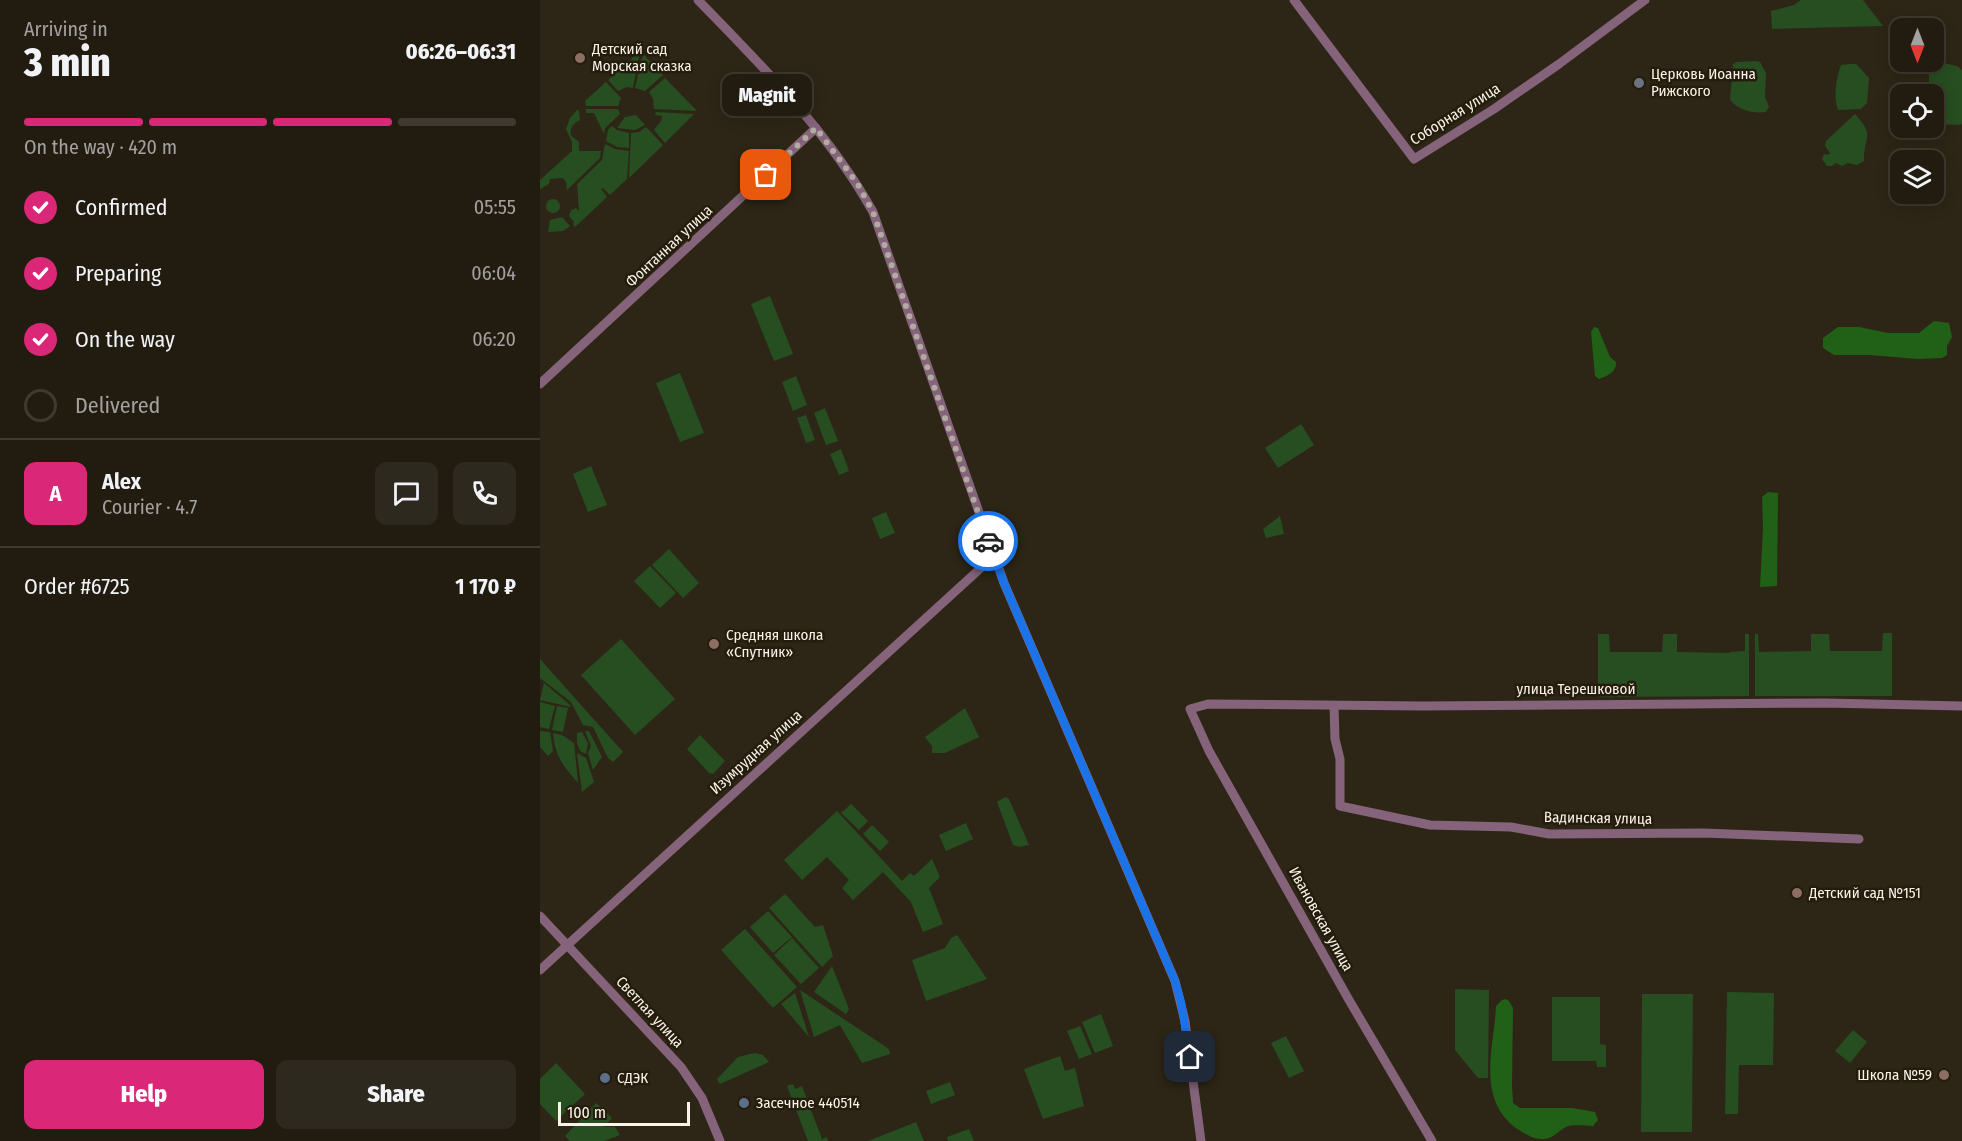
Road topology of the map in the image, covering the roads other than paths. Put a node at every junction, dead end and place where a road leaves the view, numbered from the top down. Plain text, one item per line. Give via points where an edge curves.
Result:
1 (698, 0) edge
2 (1294, 0) edge
3 (1645, 0) edge
4 (816, 128) junction
5 (540, 384) edge
6 (994, 559) junction
7 (1334, 706) junction
8 (1962, 706) edge
9 (1190, 709) joint
10 (1859, 839) dead end
11 (540, 916) edge
12 (567, 944) junction
13 (540, 970) edge
14 (720, 1141) edge
15 (1201, 1141) edge
16 (1432, 1141) edge

1 - 4 street via 774,78
2 - 3 street, Соборная улица via 1414,159 1550,71
4 - 5 street, Фонтанная улица
4 - 6 street via 857,183 873,212
6 - 12 street, Изумрудная улица via 924,618
6 - 15 street via 1175,981 1185,1022
7 - 8 street, улица Терешковой
7 - 9 street, улица Терешковой via 1208,704
7 - 10 street, Вадинская улица via 1340,806 1430,825 1511,827 1549,834 1704,833
9 - 16 street, Ивановская улица via 1339,983
11 - 12 street, Светлая улица
12 - 13 street, Изумрудная улица
12 - 14 street, Светлая улица via 681,1067 702,1098

